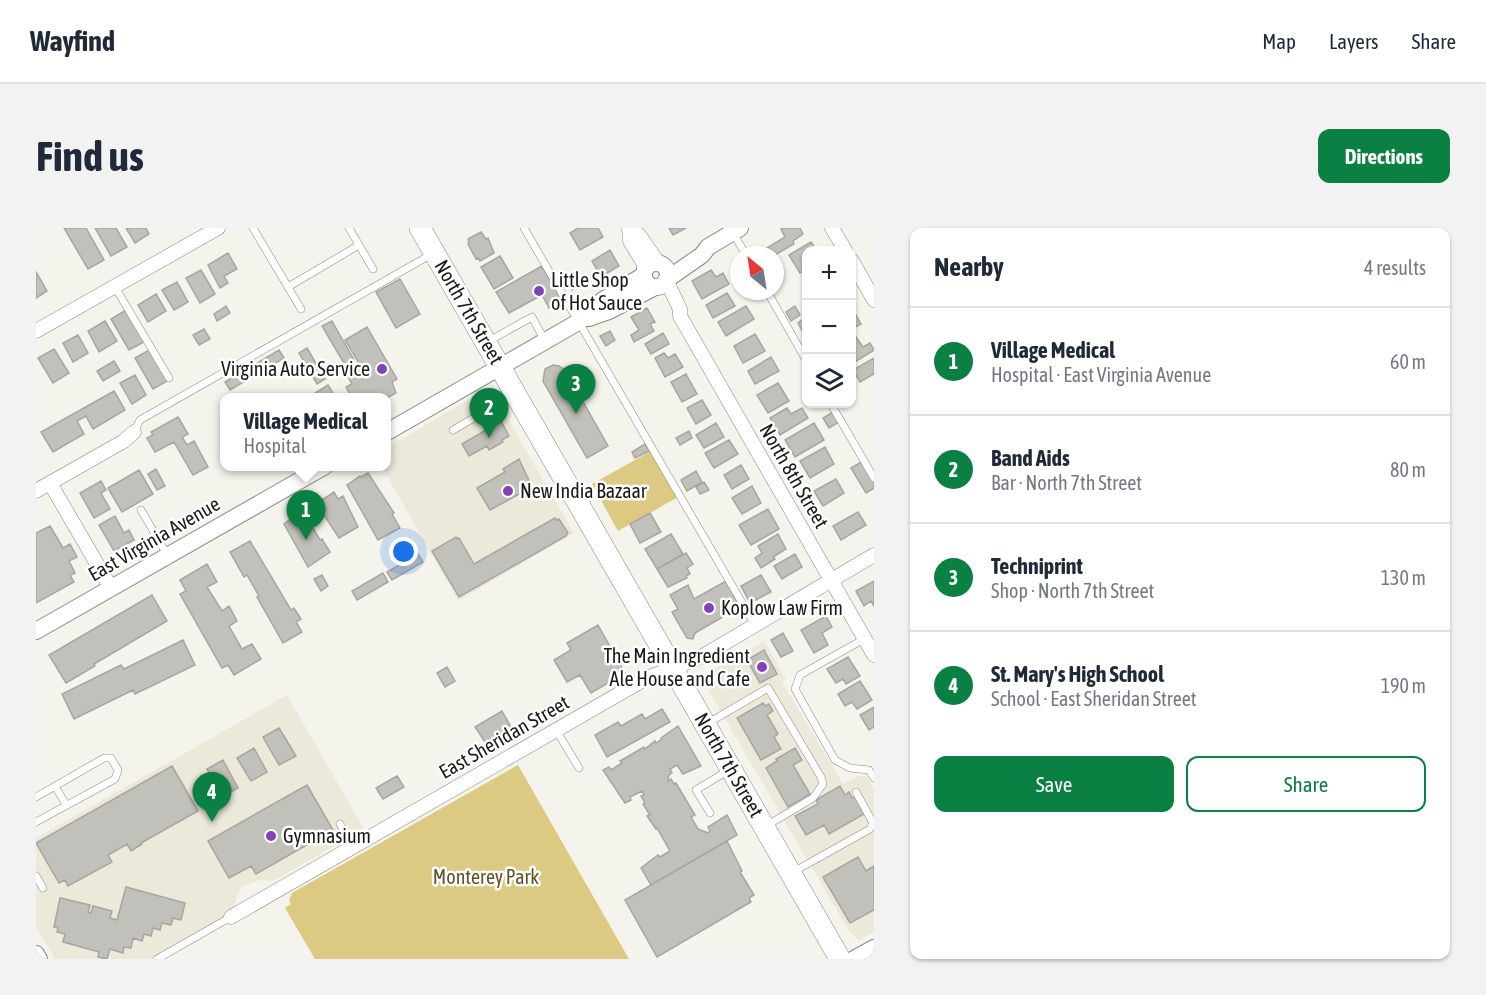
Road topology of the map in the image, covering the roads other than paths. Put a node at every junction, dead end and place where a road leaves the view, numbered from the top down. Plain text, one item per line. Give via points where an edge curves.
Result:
1 (218, 228) edge
2 (253, 228) edge
3 (349, 228) edge
4 (420, 228) edge
5 (525, 228) edge
6 (629, 228) edge
7 (832, 228) edge
8 (734, 230) edge
9 (359, 245) junction
10 (742, 246) edge
11 (843, 246) edge
12 (435, 253) junction
13 (856, 268) edge
14 (373, 269) dead end
15 (656, 276) junction
16 (115, 287) junction
17 (288, 287) junction
18 (772, 300) edge
19 (874, 300) edge
20 (301, 309) dead end
21 (580, 321) junction
22 (36, 332) edge
23 (545, 341) junction
24 (486, 342) junction
25 (804, 354) edge
26 (501, 368) junction
27 (169, 378) dead end
28 (516, 394) junction
29 (833, 408) edge
30 (391, 430) edge
31 (453, 430) dead end
32 (134, 432) joint
33 (316, 471) edge
34 (874, 478) edge
35 (50, 483) junction
36 (36, 491) edge
37 (141, 510) dead end
38 (874, 555) edge
39 (168, 556) junction
40 (831, 581) junction
41 (111, 588) junction
42 (755, 625) junction
43 (36, 631) edge
44 (864, 639) junction
45 (874, 656) edge
46 (674, 669) junction
47 (706, 724) junction
48 (556, 730) junction
49 (579, 768) dead end
50 (731, 769) junction
51 (874, 778) edge
52 (55, 786) junction
53 (856, 792) dead end
54 (36, 797) edge
55 (66, 805) junction
56 (710, 813) dead end
57 (36, 822) edge
58 (340, 824) dead end
59 (765, 827) junction
60 (353, 846) junction
61 (791, 873) junction
62 (36, 876) edge
63 (43, 888) dead end
64 (231, 917) joint
65 (874, 948) edge
66 (36, 954) edge
67 (39, 959) edge
68 (157, 959) edge
69 (840, 959) edge
70 (854, 959) edge

1 - 16 street
2 - 17 lane
3 - 9 lane
4 - 12 main road, North 7th Street
5 - 21 lane
6 - 15 street, North 8th Street via 639,236
7 - 11 street
8 - 10 lane
8 - 15 street via 708,247 696,248
9 - 14 lane
9 - 17 lane
12 - 24 main road, North 7th Street
12 - 32 lane via 140,420
13 - 19 street
15 - 21 street via 609,311
15 - 40 street, North 8th Street via 673,312 680,316
16 - 22 street
16 - 27 lane
17 - 20 lane
18 - 25 lane
21 - 23 street
21 - 42 lane
23 - 24 lane via 532,317
23 - 26 street
24 - 26 main road, North 7th Street
26 - 28 main road, North 7th Street
26 - 30 street
28 - 31 lane
28 - 46 main road, North 7th Street
29 - 34 lane
32 - 35 street
33 - 39 street, East Virginia Avenue
35 - 36 street
35 - 41 street
37 - 39 lane
38 - 40 street, East Sheridan Street
39 - 41 street, East Virginia Avenue
40 - 42 street, East Sheridan Street
40 - 44 street, North 8th Street
41 - 43 street, East Virginia Avenue
42 - 46 street, East Sheridan Street
44 - 45 street, North 8th Street
44 - 51 lane via 800,675 795,689 836,760 850,768 869,770
46 - 47 main road, North 7th Street
46 - 48 street, East Sheridan Street via 645,679
47 - 50 main road, North 7th Street
47 - 59 lane via 768,688 821,777 823,784 813,798
48 - 49 lane
48 - 60 street, East Sheridan Street
50 - 56 lane via 696,790
50 - 59 main road, North 7th Street
52 - 54 lane
52 - 55 lane
52 - 55 lane via 104,758 111,758 118,770 116,779
53 - 61 lane via 873,823 870,829
55 - 57 lane
58 - 60 lane
59 - 61 main road, North 7th Street
60 - 64 street, East Sheridan Street
61 - 69 main road, North 7th Street
62 - 63 lane
64 - 68 lane, East Sheridan Street
65 - 70 street
66 - 67 street

